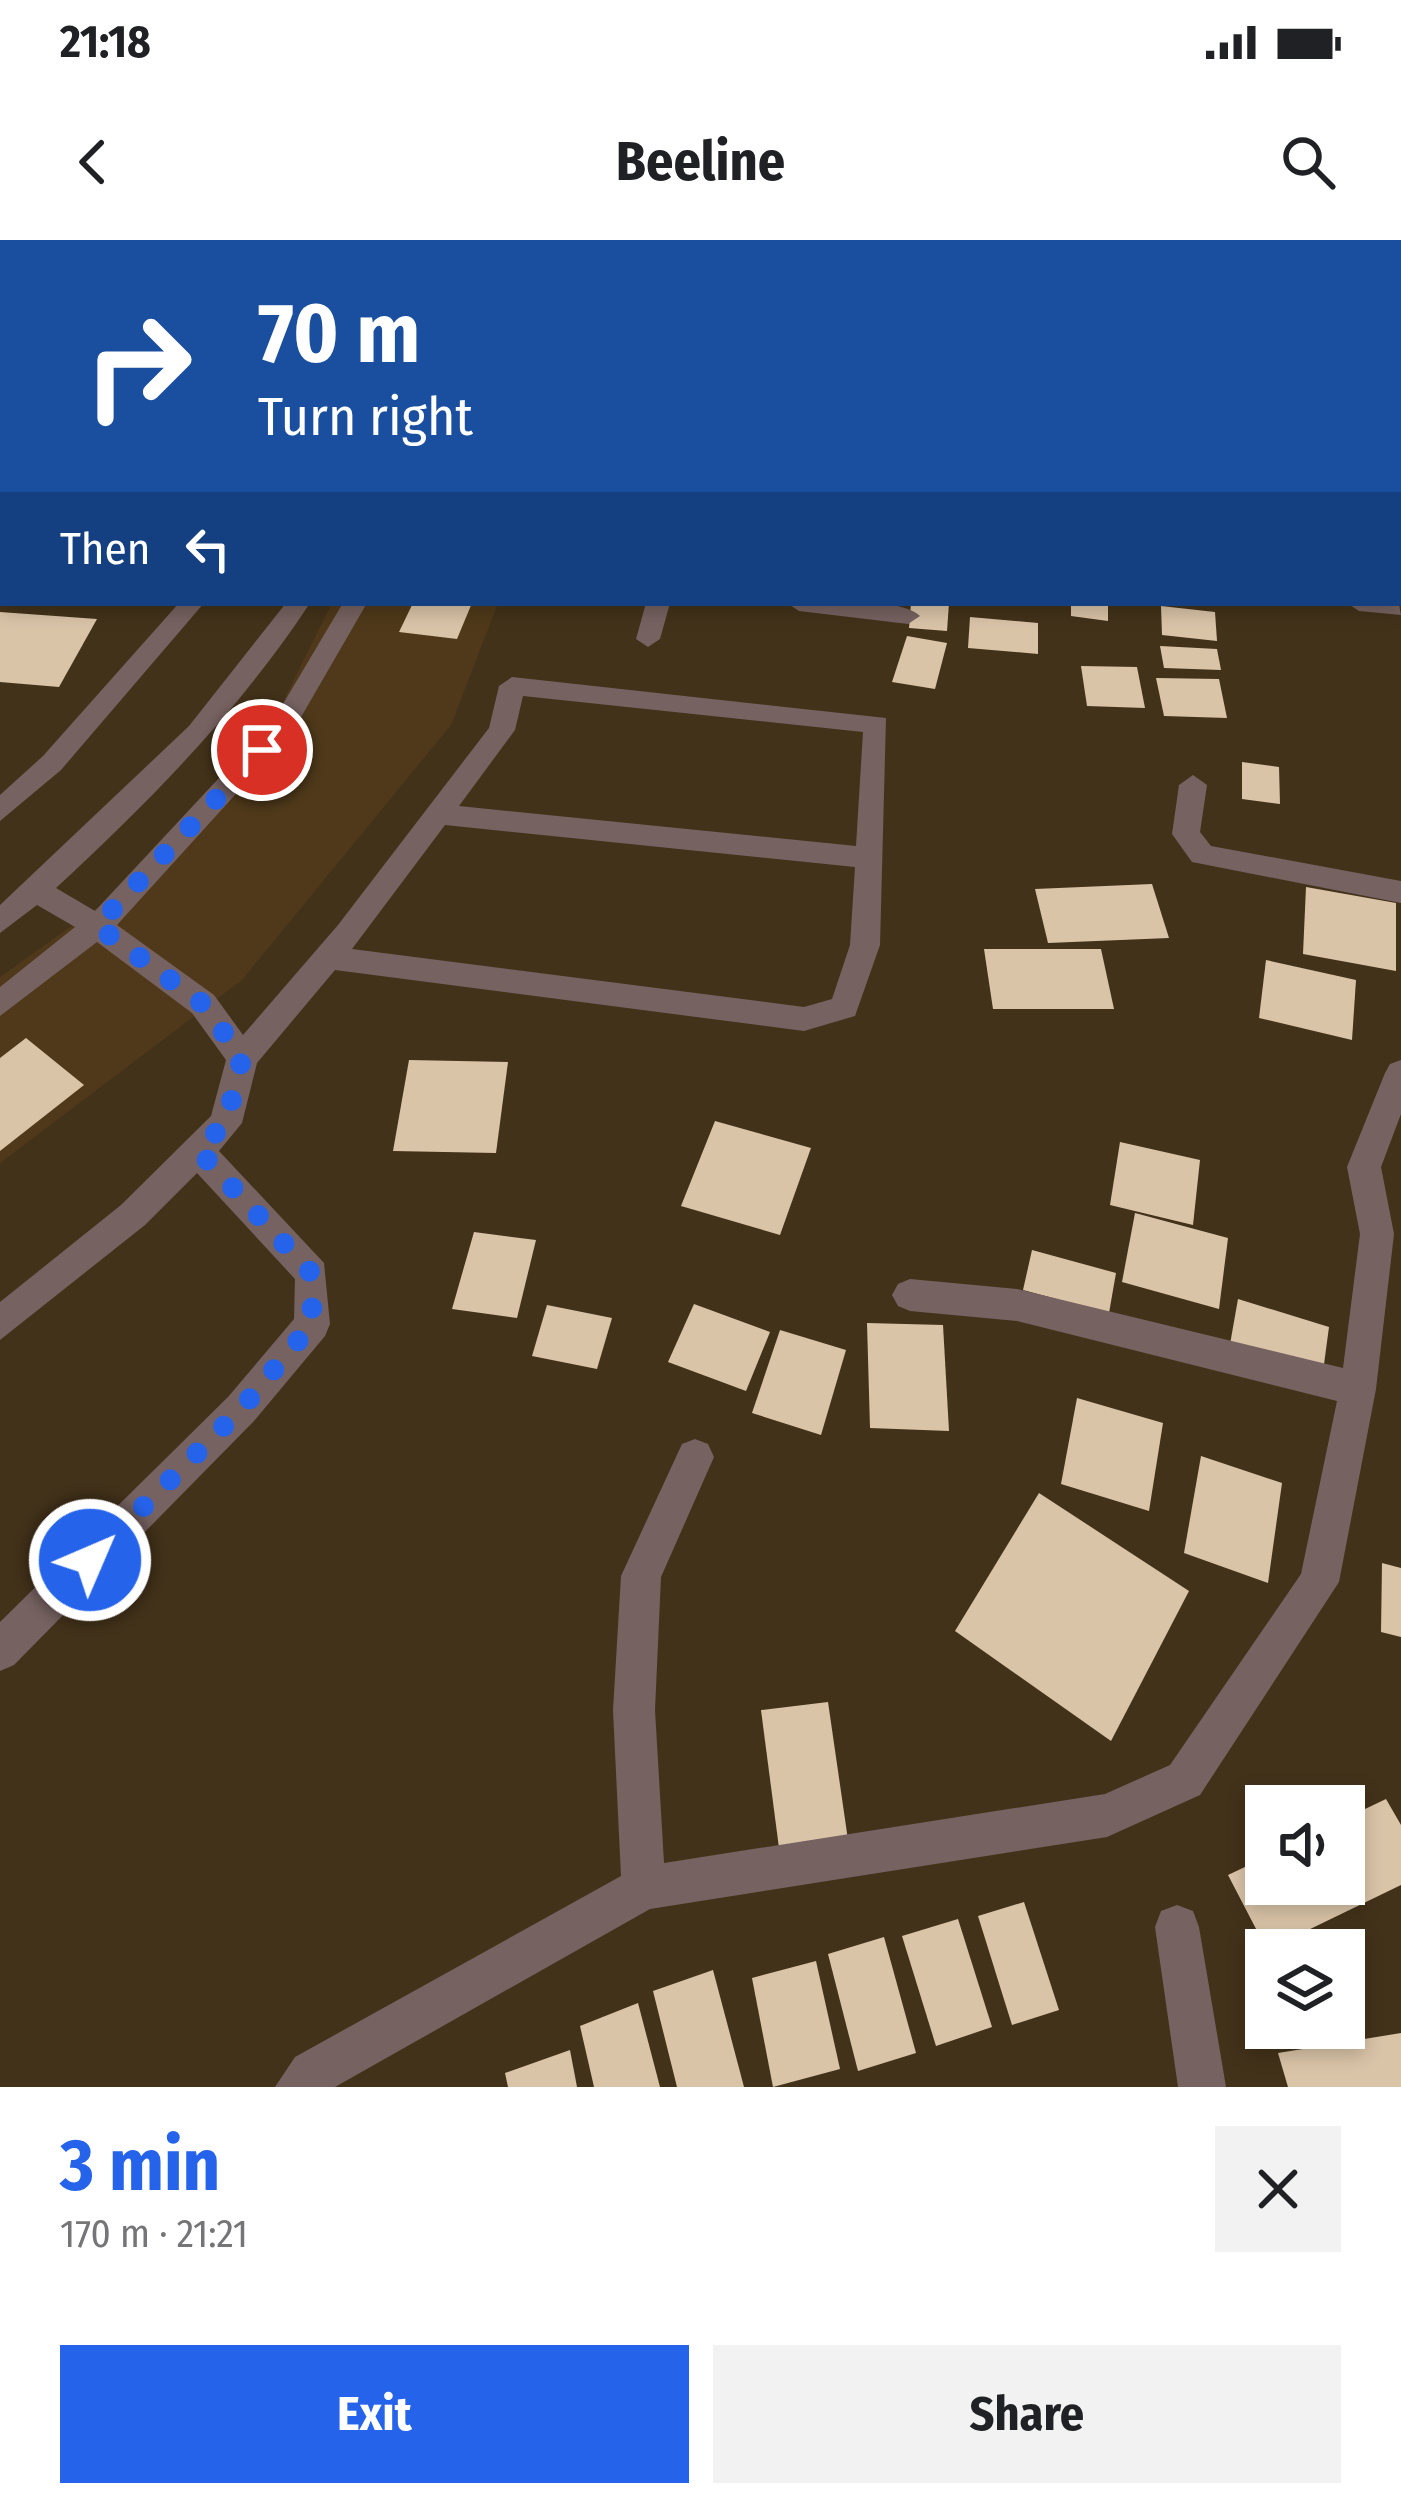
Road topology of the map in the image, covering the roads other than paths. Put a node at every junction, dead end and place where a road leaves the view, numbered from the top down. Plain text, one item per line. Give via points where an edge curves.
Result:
1 (189, 606) edge
2 (296, 606) edge
3 (353, 606) edge
4 (657, 606) edge
5 (824, 606) edge
6 (908, 616) dead end
7 (648, 639) dead end
8 (1193, 784) dead end
9 (0, 811) edge
10 (438, 814) junction
11 (868, 858) junction
12 (35, 890) junction
13 (1401, 892) edge
14 (0, 922) edge
15 (97, 926) junction
16 (327, 957) junction
17 (0, 1004) edge
18 (242, 1058) junction
19 (1401, 1073) edge
20 (198, 1150) junction
21 (910, 1294) dead end
22 (0, 1324) edge
23 (1358, 1389) junction
24 (695, 1457) dead end
25 (0, 1651) edge
26 (644, 1888) junction
27 (1177, 1927) dead end
28 (299, 2087) edge
29 (1202, 2087) edge

1 - 9 street
2 - 12 street via 262,660 160,771
3 - 15 street via 284,725
4 - 7 street
5 - 6 street
8 - 13 street via 1186,833 1202,854
10 - 11 street
10 - 11 street via 502,730 512,686 877,724
10 - 16 street
11 - 16 street via 865,945 844,1006 804,1019
12 - 14 street
12 - 15 street
15 - 17 street
15 - 18 street via 203,1004
16 - 18 street
18 - 20 street via 226,1123
19 - 23 street via 1364,1167 1377,1234
20 - 22 street
20 - 25 street via 312,1274 312,1324 241,1409
21 - 23 street via 1017,1305
23 - 26 street via 1319,1582 1185,1780 1107,1815
24 - 26 street via 641,1576 634,1710
26 - 28 street
27 - 29 street

